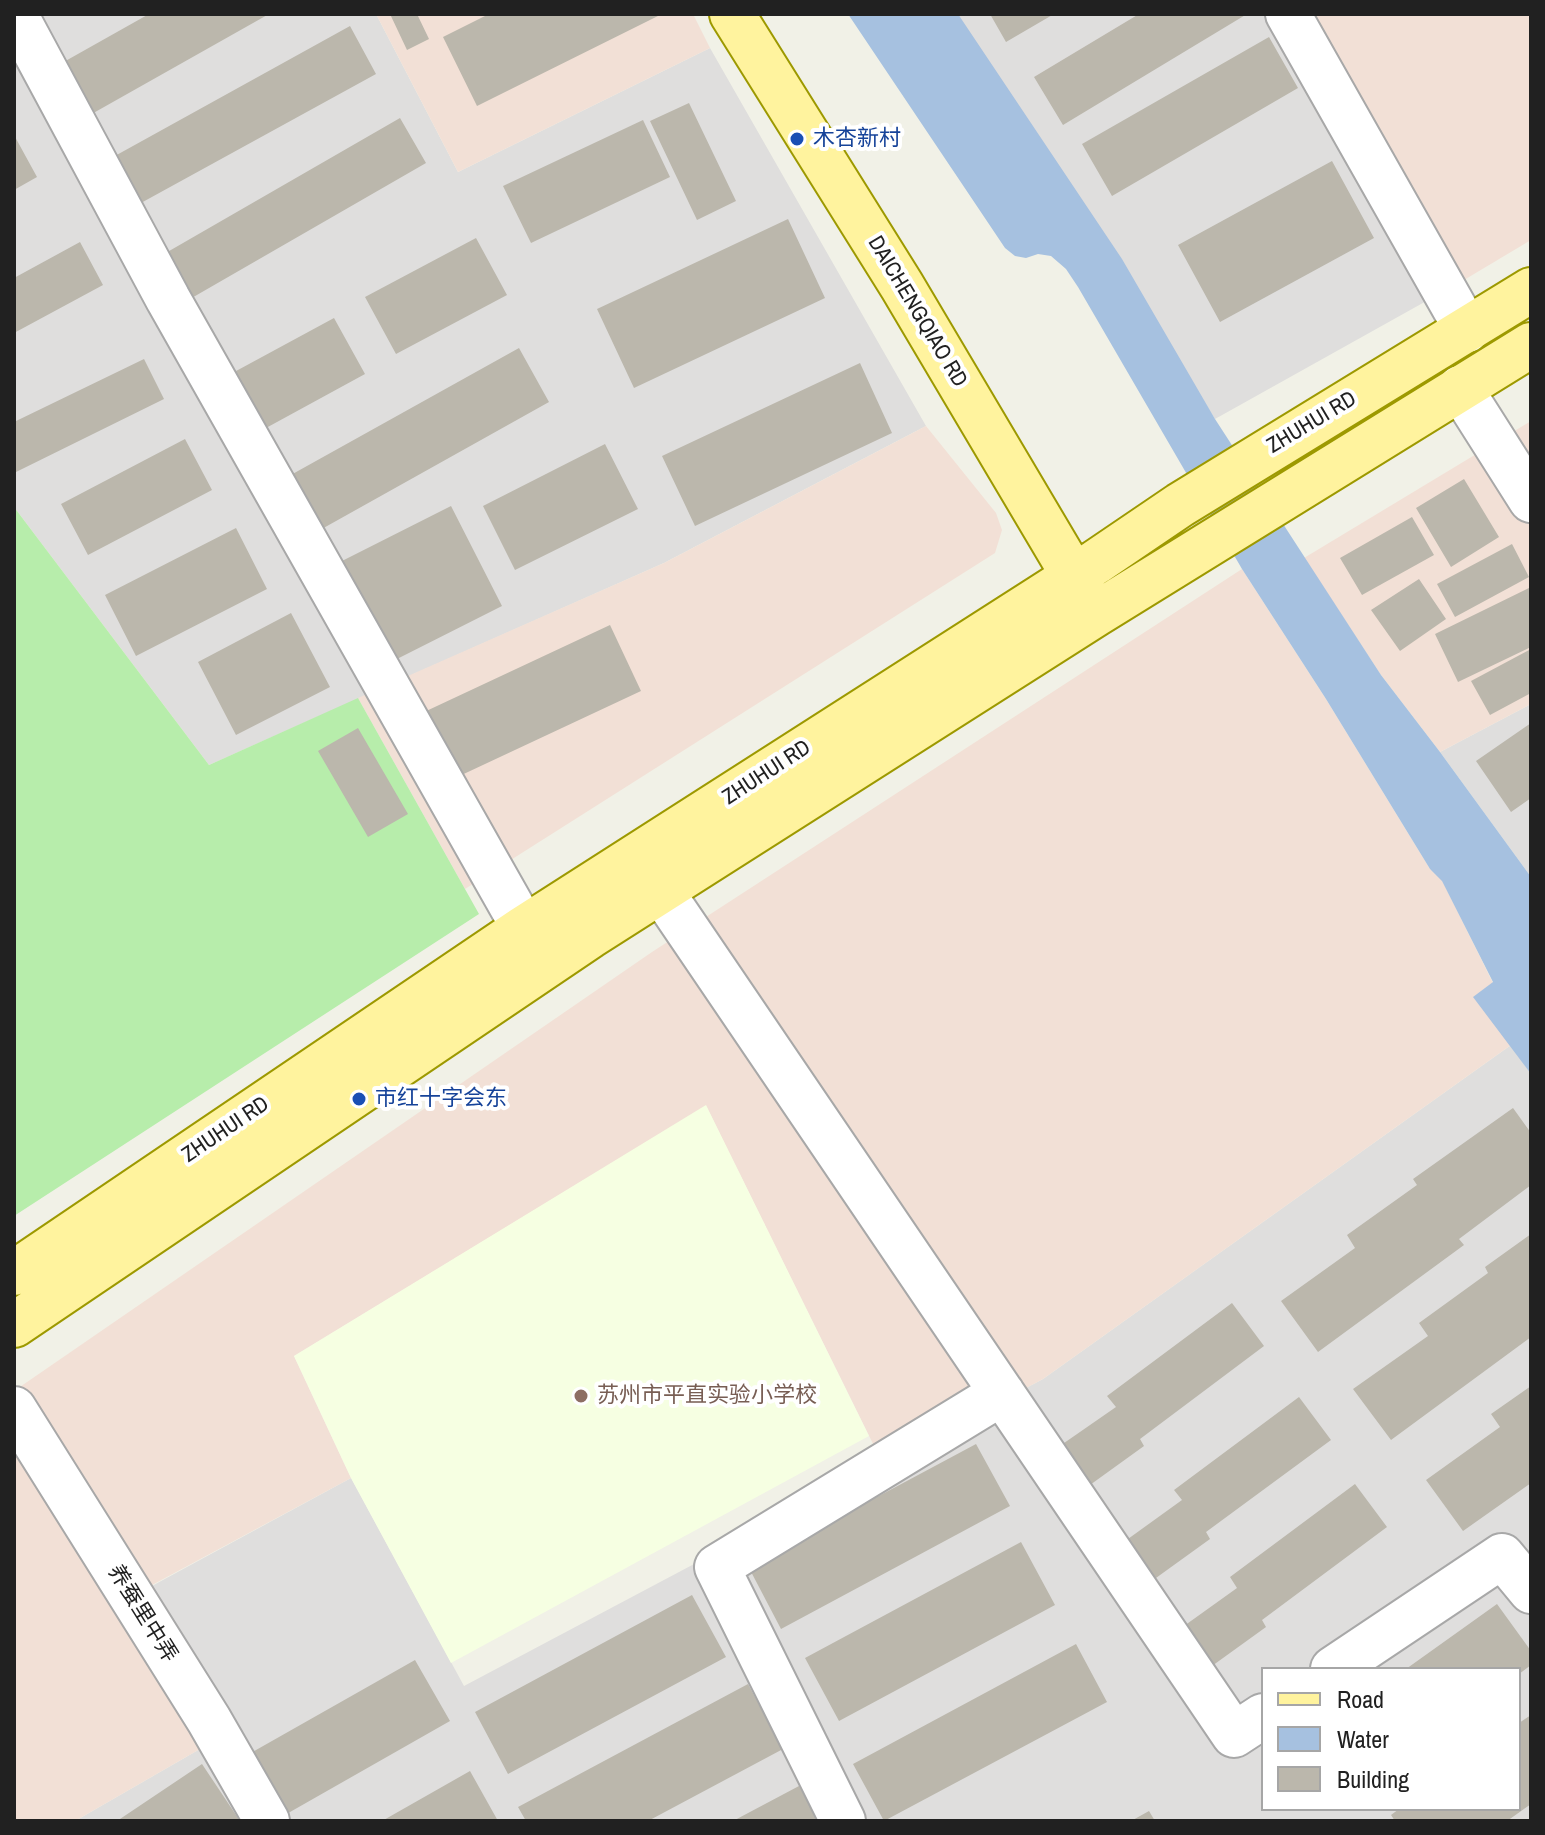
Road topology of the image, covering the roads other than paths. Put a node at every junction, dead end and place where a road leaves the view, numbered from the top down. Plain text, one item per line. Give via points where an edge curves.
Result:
1 (15, 14) edge
2 (732, 14) edge
3 (764, 14) edge
4 (1288, 14) edge
5 (1531, 290) edge
6 (1467, 330) junction
7 (1531, 345) edge
8 (1460, 388) junction
9 (1531, 500) edge
10 (1085, 569) junction
11 (1108, 607) junction
12 (643, 852) junction
13 (661, 891) junction
14 (536, 945) junction
15 (14, 1273) edge
16 (14, 1325) edge
17 (1002, 1393) junction
18 (14, 1409) edge
19 (1531, 1591) edge
20 (1336, 1667) edge
21 (1261, 1717) edge
22 (267, 1821) edge
23 (843, 1821) edge

1 - 14 street via 168,299
2 - 10 main road, DAICHENGQIAO RD
3 - 10 main road, DAICHENGQIAO RD via 926,272
4 - 6 street
5 - 6 main road, ZHUHUI RD
6 - 10 main road, ZHUHUI RD via 1263,452
7 - 8 main road, ZHUHUI RD
8 - 9 street
8 - 11 main road, ZHUHUI RD
10 - 11 main road, DAICHENGQIAO RD
10 - 12 main road, ZHUHUI RD
11 - 13 main road, ZHUHUI RD
12 - 13 street
12 - 14 main road, ZHUHUI RD
13 - 14 main road, ZHUHUI RD
13 - 17 street
14 - 15 main road, ZHUHUI RD
14 - 16 main road, ZHUHUI RD
17 - 21 street via 1234,1735
17 - 23 street via 717,1567
18 - 22 street, 养蚕里中弄
19 - 20 street via 1502,1556

